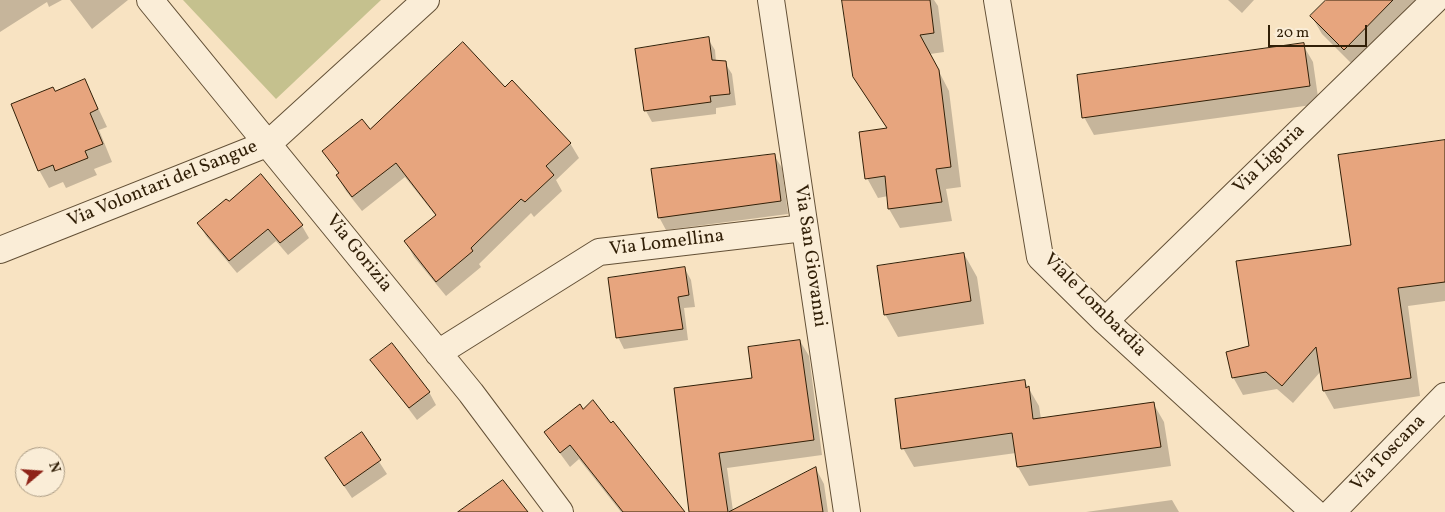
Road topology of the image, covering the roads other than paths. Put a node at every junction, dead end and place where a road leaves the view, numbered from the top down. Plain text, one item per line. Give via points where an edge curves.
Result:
1 (150, 0) edge
2 (426, 0) edge
3 (771, 0) edge
4 (997, 0) edge
5 (1435, 0) edge
6 (269, 144) junction
7 (804, 228) junction
8 (0, 250) edge
9 (1106, 321) junction
10 (438, 352) junction
11 (1445, 396) edge
12 (560, 512) edge
13 (847, 512) edge
14 (1314, 512) edge
15 (1332, 512) edge

1 - 6 street, Via Gorizia
2 - 6 street, Via Volontari del Sangue
3 - 7 street, Via San Giovanni
4 - 9 street, Viale Lombardia via 1040,257
5 - 9 street, Via Liguria
6 - 8 street, Via Volontari del Sangue
6 - 10 street, Via Gorizia
7 - 10 street, Via Lomellina via 600,252
7 - 13 street, Via San Giovanni
9 - 14 street, Viale Lombardia
10 - 12 street, Via Gorizia
11 - 15 street, Via Toscana

